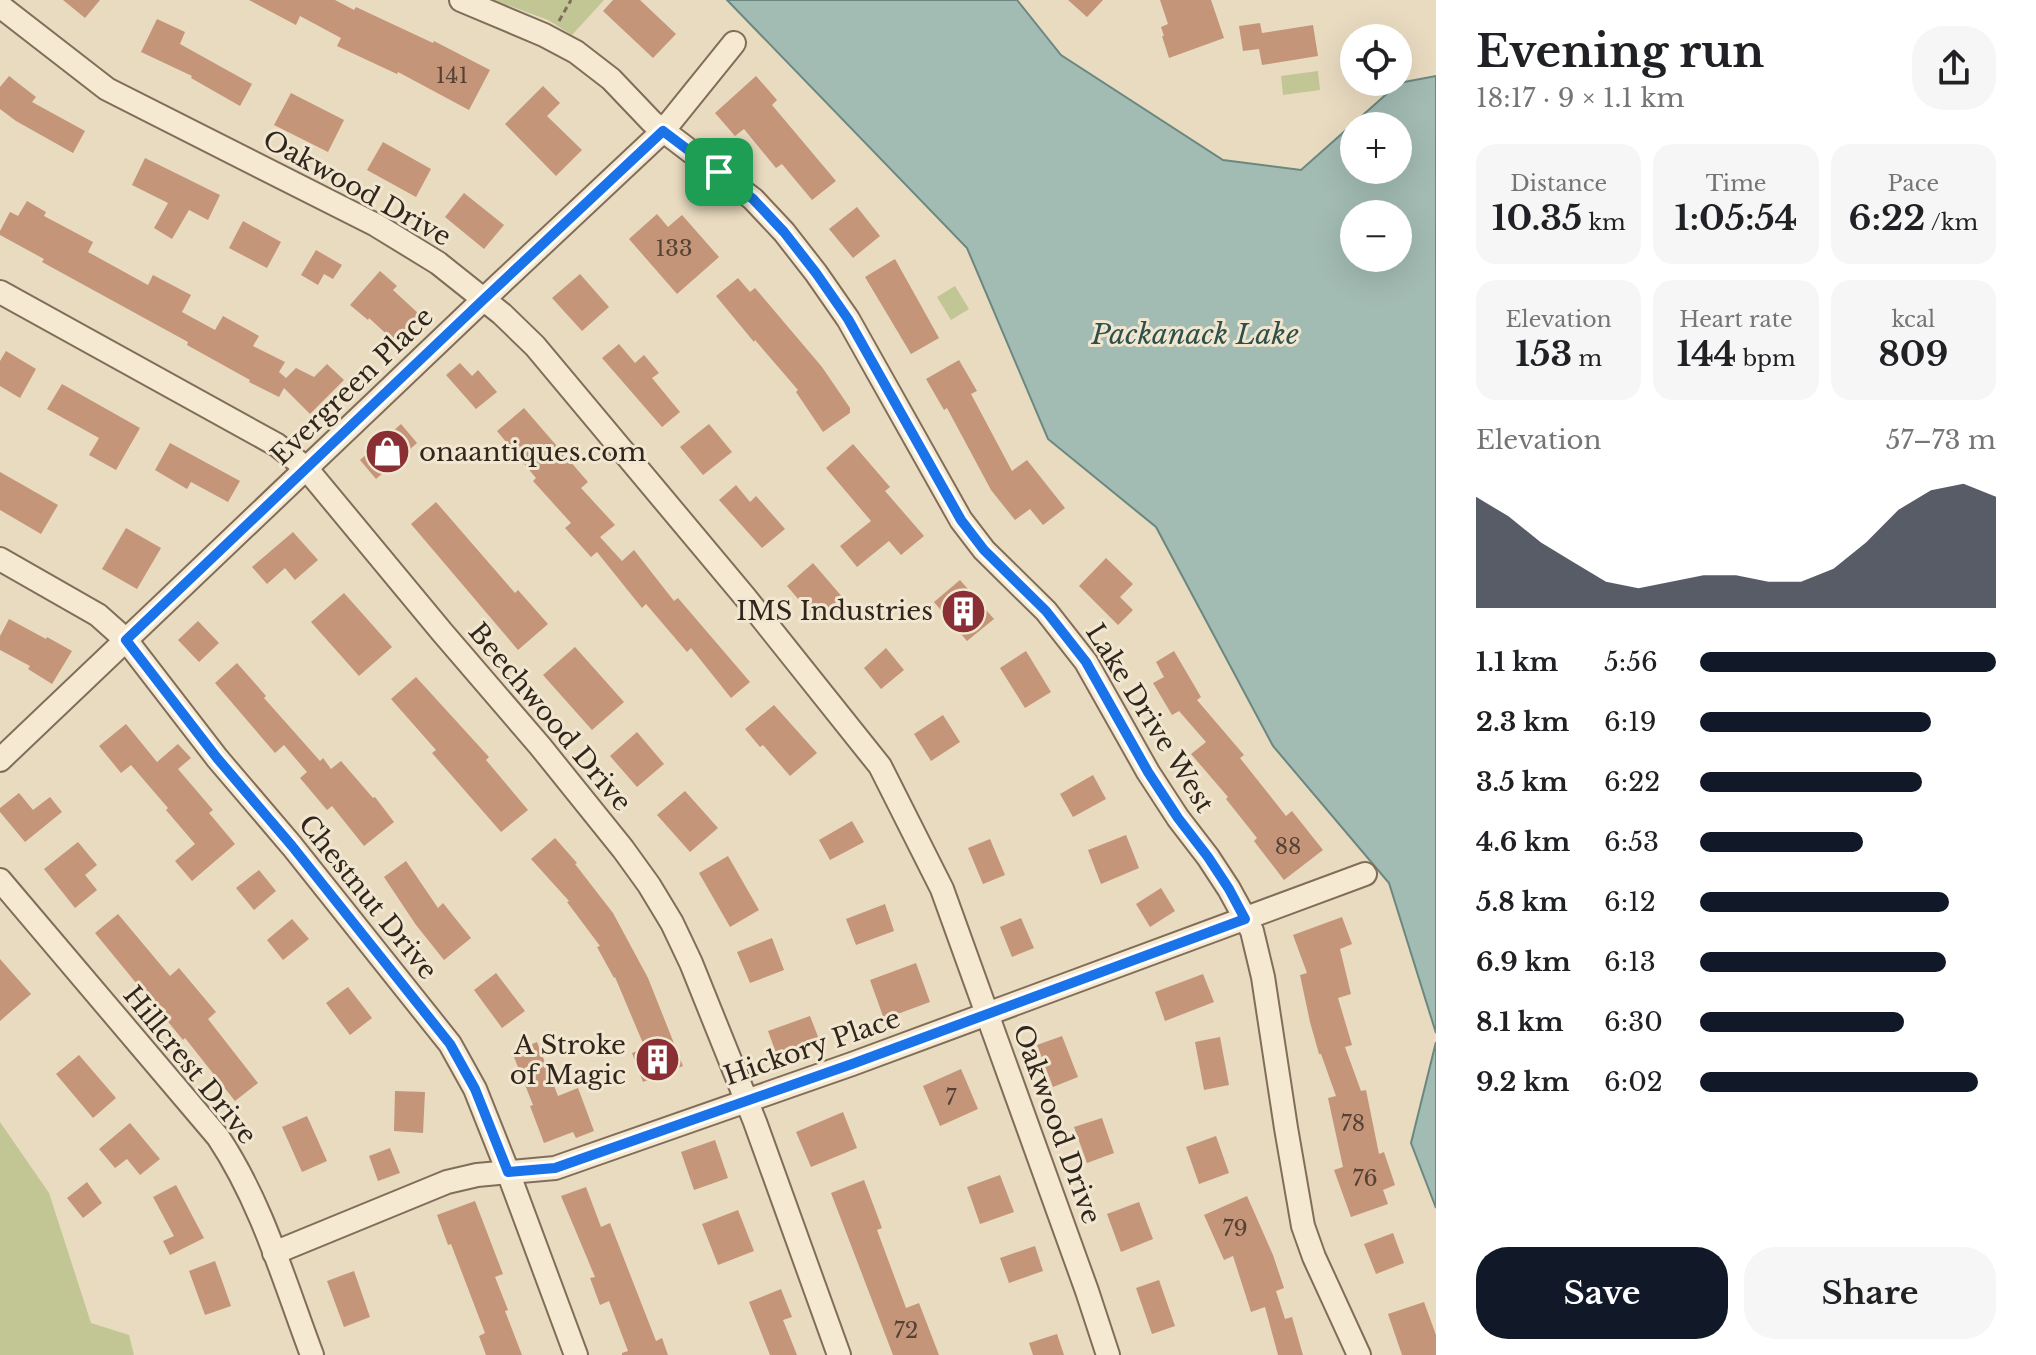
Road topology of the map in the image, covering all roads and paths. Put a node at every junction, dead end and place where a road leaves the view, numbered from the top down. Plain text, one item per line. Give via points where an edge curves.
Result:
1 (461, 0) edge
2 (0, 6) edge
3 (734, 43) dead end
4 (663, 131) junction
5 (0, 292) edge
6 (484, 299) junction
7 (306, 468) junction
8 (0, 559) edge
9 (126, 640) junction
10 (0, 760) edge
11 (1365, 874) dead end
12 (0, 880) edge
13 (1245, 919) junction
14 (988, 1014) junction
15 (746, 1100) junction
16 (508, 1172) junction
17 (274, 1253) junction
18 (312, 1355) edge
19 (576, 1355) edge
20 (839, 1355) edge
21 (1108, 1355) edge
22 (1359, 1355) edge

1 - 4 street, Lake Drive West via 576,52
2 - 6 street, Oakwood Drive via 107,89 376,225
3 - 4 street, Evergreen Place
4 - 6 street, Evergreen Place
4 - 13 street, Lake Drive West via 753,199 816,273 848,319 961,520 1086,662 1148,772
5 - 7 street, Beechwood Drive via 277,445
6 - 7 street, Evergreen Place
6 - 14 street, Oakwood Drive via 535,346 880,766 942,889
7 - 9 street, Evergreen Place
7 - 15 street, Beechwood Drive via 540,746 649,885 691,963
8 - 9 street, Chestnut Drive via 98,615
9 - 10 street, Evergreen Place
9 - 16 street, Chestnut Drive via 450,1044 475,1089
11 - 13 street, Hickory Place
12 - 17 street, Hillcrest Drive via 218,1137 253,1196
13 - 14 street, Hickory Place
13 - 22 street, Lake Drive West via 1263,977 1303,1226
14 - 15 street, Hickory Place
14 - 21 street, Oakwood Drive
15 - 16 street, Hickory Place via 555,1168
15 - 20 street, Beechwood Drive
16 - 17 street, Hickory Place via 447,1182
16 - 19 street, Chestnut Drive
17 - 18 street, Hillcrest Drive

